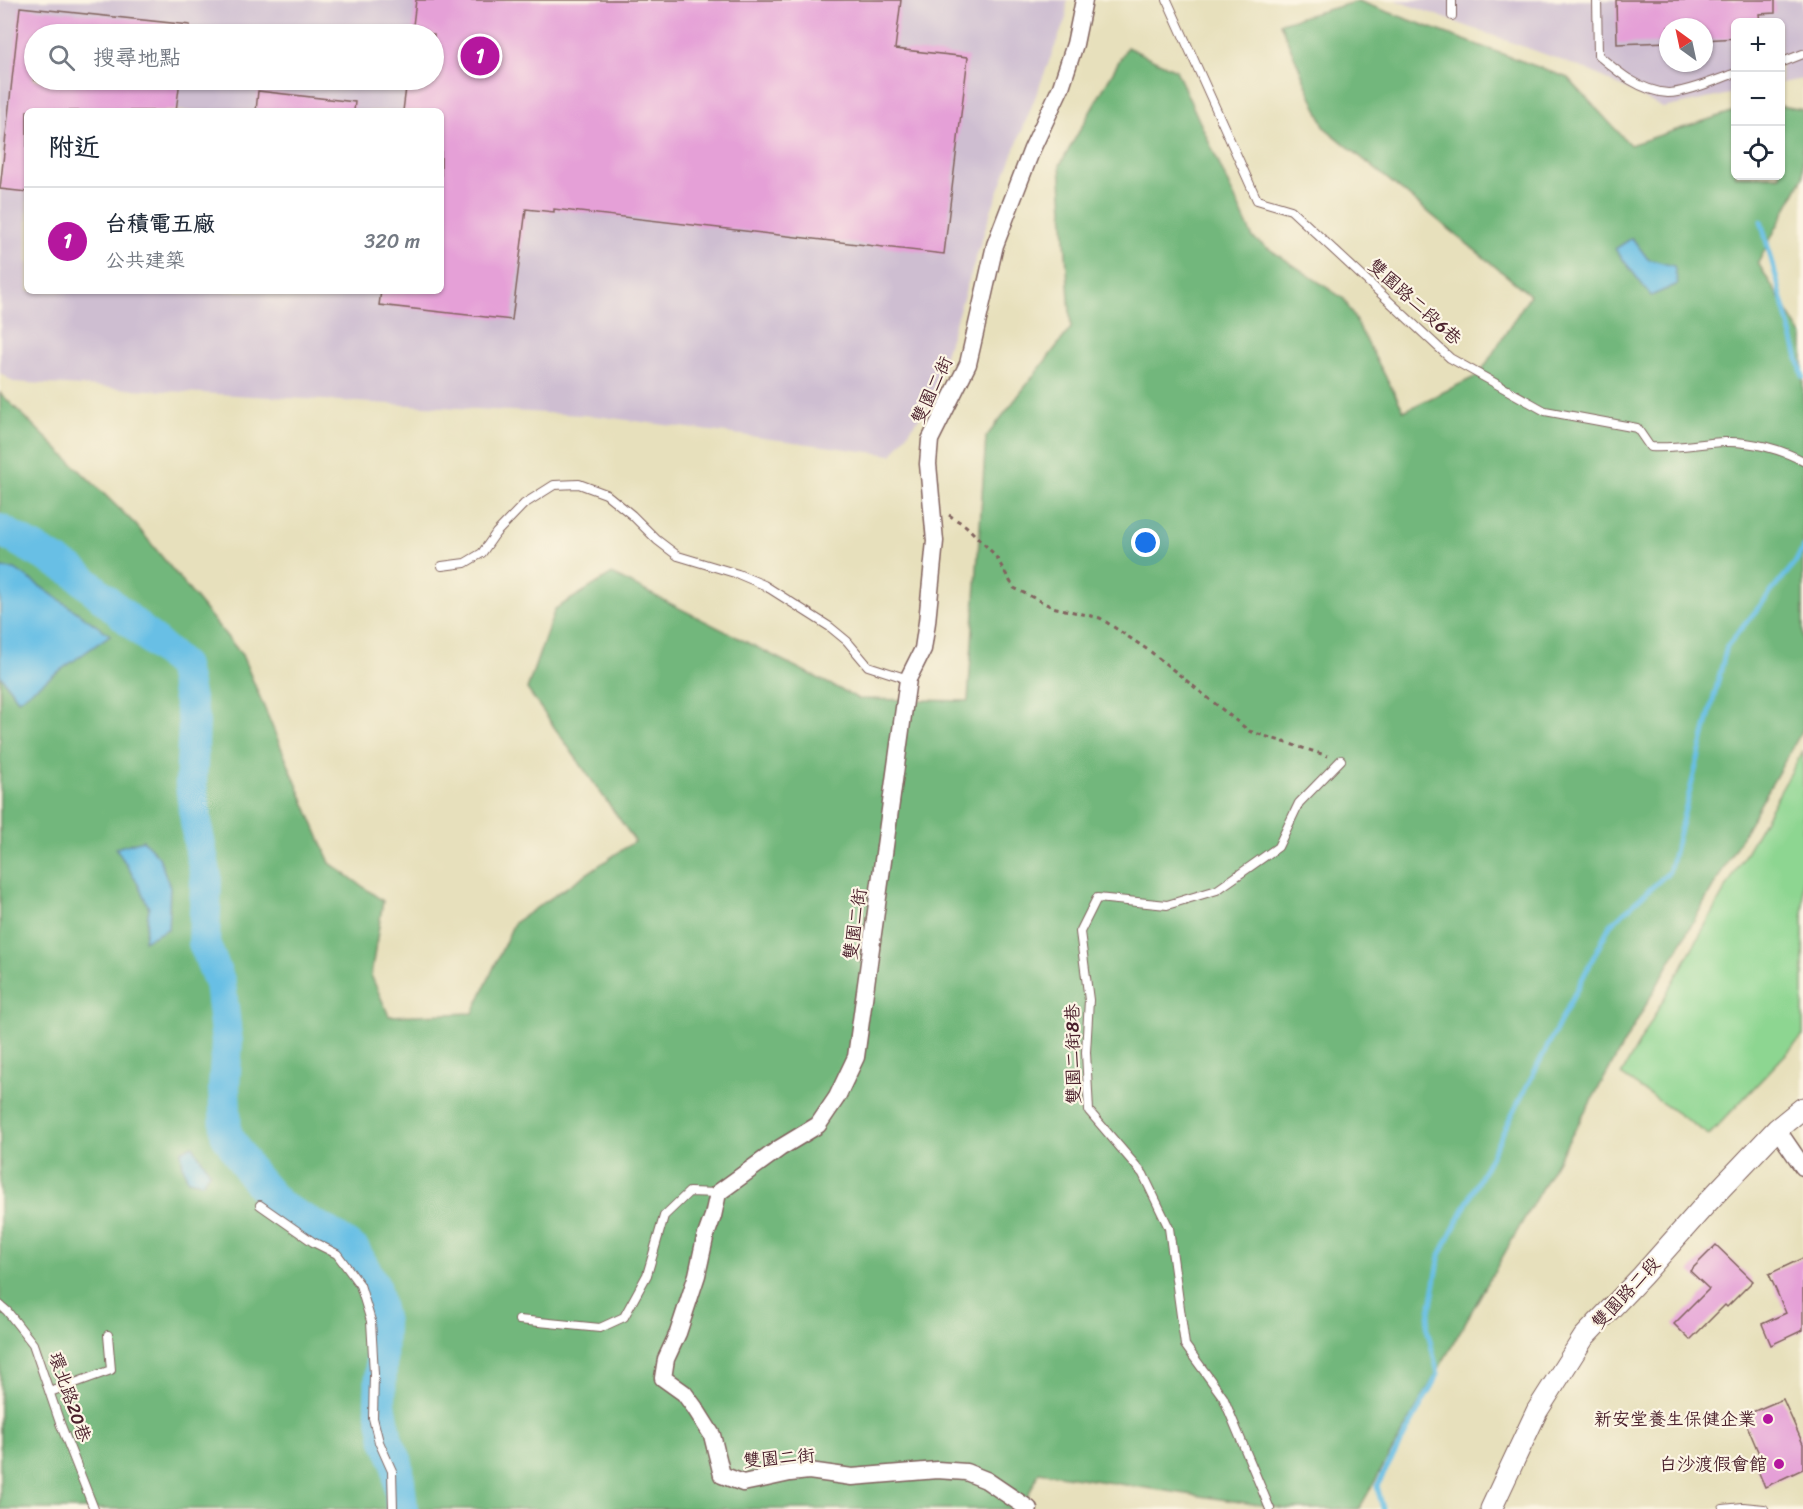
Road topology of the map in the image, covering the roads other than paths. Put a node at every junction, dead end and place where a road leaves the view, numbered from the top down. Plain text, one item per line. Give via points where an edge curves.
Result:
1 (1084, 0) edge
2 (1167, 0) edge
3 (1452, 0) edge
4 (1596, 0) edge
5 (1452, 16) dead end
6 (1803, 54) edge
7 (1785, 61) edge
8 (1731, 75) edge
9 (1803, 461) edge
10 (442, 566) dead end
11 (908, 679) junction
12 (1341, 760) road end
13 (1803, 1108) edge
14 (1777, 1129) junction
15 (1803, 1167) edge
16 (718, 1193) junction
17 (260, 1205) dead end
18 (0, 1305) edge
19 (519, 1320) dead end
20 (108, 1335) dead end
21 (50, 1392) junction
22 (94, 1509) edge
23 (393, 1509) edge
24 (1029, 1509) edge
25 (1270, 1509) edge
26 (1491, 1509) edge
27 (1723, 1509) edge
28 (1764, 1509) edge

1 - 11 street, 雙園二街 via 1061,87 995,245 968,364 930,440 928,464 935,541 923,649
2 - 9 lane, 雙園路二段6巷 via 1257,200 1291,210 1450,358 1545,411 1637,428 1650,447 1727,441 1760,445
3 - 5 lane
4 - 8 lane via 1598,55 1642,87 1668,93
6 - 7 lane
10 - 11 lane via 465,563 482,554 524,504 554,485 579,484 606,494 678,556 764,585 830,627 868,666
11 - 16 street, 雙園二街 via 856,1057 818,1125 771,1153
12 - 25 lane, 雙園二街8巷 via 1299,803 1278,847 1217,890 1167,905 1097,898 1080,932 1089,1000 1089,1111 1143,1174 1169,1228 1185,1345 1223,1397
13 - 14 street, 雙園路二段
14 - 15 street
14 - 26 street, 雙園路二段 via 1584,1337 1537,1411
16 - 19 lane via 690,1192 664,1216 647,1275 624,1317 600,1328
16 - 24 street, 雙園二街 via 697,1275 666,1359 663,1378 684,1393 712,1435 722,1475 743,1484 809,1471 852,1477 937,1470 966,1472 986,1480
17 - 23 lane via 337,1254 360,1285 371,1321 373,1418 392,1471
18 - 21 lane, 環北路20巷 via 33,1344
20 - 21 lane via 111,1370
21 - 22 lane, 環北路20巷
27 - 28 lane

